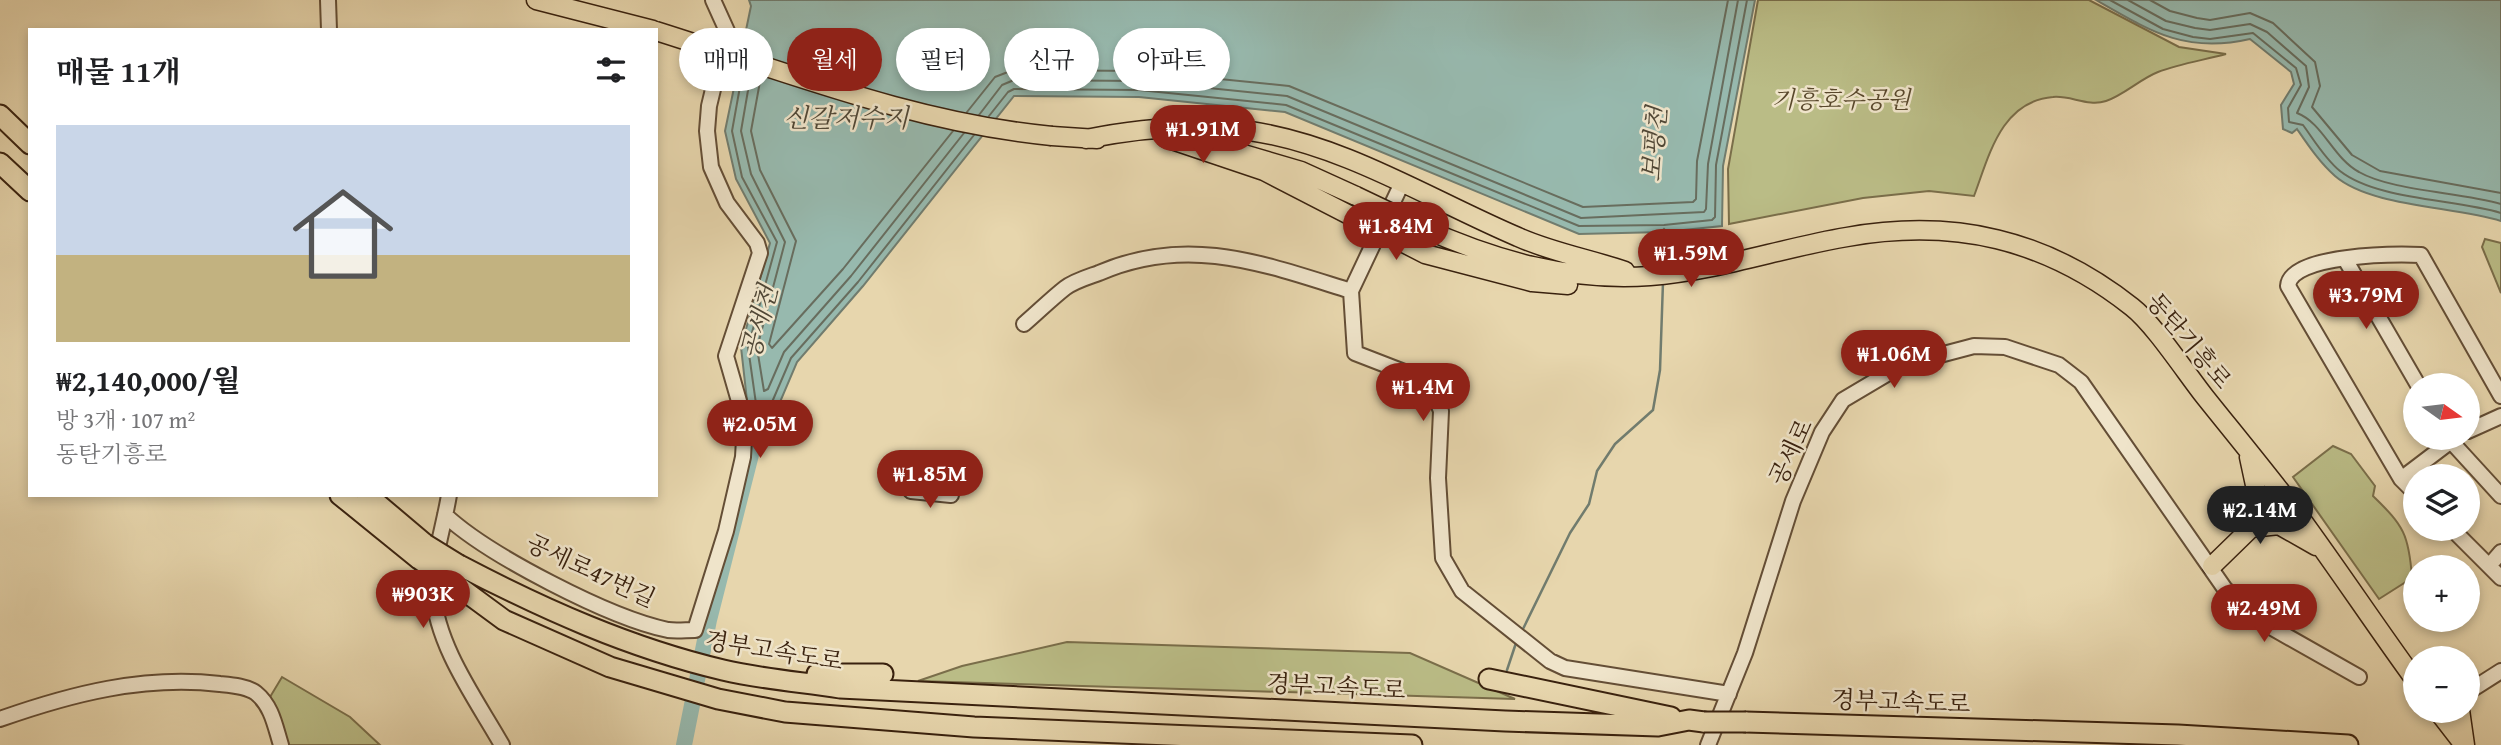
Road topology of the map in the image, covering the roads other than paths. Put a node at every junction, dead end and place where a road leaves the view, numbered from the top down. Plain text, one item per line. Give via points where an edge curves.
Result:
1 (328, 0) edge
2 (536, 0) edge
3 (713, 0) edge
4 (329, 28) edge
5 (647, 28) edge
6 (658, 31) edge
7 (0, 112) edge
8 (1166, 138) junction
9 (1086, 139) junction
10 (26, 140) edge
11 (0, 163) edge
12 (1402, 183) junction
13 (28, 189) edge
14 (1379, 233) junction
15 (2345, 260) junction
16 (1646, 276) junction
17 (1351, 291) junction
18 (1024, 324) dead end
19 (2411, 373) edge
20 (2501, 396) edge
21 (2501, 416) edge
22 (2480, 426) edge
23 (2247, 450) junction
24 (2436, 450) edge
25 (2461, 450) edge
26 (2401, 479) joint
27 (911, 491) dead end
28 (951, 495) dead end
29 (2501, 496) edge
30 (343, 497) edge
31 (369, 497) edge
32 (449, 497) edge
33 (2289, 503) junction
34 (445, 515) junction
35 (2251, 528) junction
36 (2464, 541) edge
37 (2322, 549) junction
38 (422, 552) junction
39 (2501, 552) edge
40 (2212, 566) junction
41 (2489, 566) junction
42 (455, 573) junction
43 (2501, 578) edge
44 (2398, 656) junction
45 (2403, 660) edge
46 (2403, 663) edge
47 (2501, 671) edge
48 (883, 674) dead end
49 (745, 675) junction
50 (1491, 676) dead end
51 (2359, 677) dead end
52 (2480, 684) edge
53 (1729, 694) junction
54 (0, 719) edge
55 (1696, 721) junction
56 (2447, 723) edge
57 (2461, 723) edge
58 (281, 745) edge
59 (502, 745) edge
60 (1412, 745) edge
61 (1708, 745) edge
62 (2348, 745) edge
63 (2464, 745) edge

1 - 4 street
2 - 5 main road
3 - 34 street, 공세로47번길 via 727,31 709,106 711,167 727,203 760,253 726,356 745,422 743,457 726,531 695,629 670,630 587,599 498,551
6 - 9 main road, bridge via 911,113 996,130
7 - 10 highway
8 - 9 main road
8 - 14 main road via 1264,171
8 - 16 main road, bridge via 1257,155 1460,244 1550,272
9 - 12 main road via 1123,131 1194,127 1251,131 1337,156
11 - 13 highway
12 - 14 street
12 - 16 main road via 1521,239
14 - 16 main road via 1425,254 1532,282 1600,288
14 - 17 street
15 - 19 street
15 - 20 street via 2385,253 2421,255
15 - 26 street via 2295,272 2288,286
16 - 23 main road, 동탄기흥로 via 1848,237 1961,230 1997,238 2071,267 2134,309
17 - 18 street via 1214,254 1154,255 1127,260 1067,287
17 - 53 street via 1355,353 1417,377 1433,391 1441,411 1438,478 1443,558 1462,591 1565,668
21 - 22 street
23 - 33 main road, 동탄기흥로
23 - 35 main road via 2258,499
24 - 26 street
25 - 29 street
27 - 28 street
30 - 38 highway, 경부고속도로
31 - 38 highway, 경부고속도로
32 - 34 street
33 - 35 main road
33 - 37 main road, 동탄기흥로
34 - 59 street via 433,591 438,621 453,658
35 - 37 main road via 2278,525
35 - 40 main road
36 - 41 street
37 - 44 main road, 동탄기흥로
38 - 42 highway, 경부고속도로, bridge
39 - 41 street
40 - 51 street, 공세로 via 2225,589 2260,621
40 - 53 street, 공세로 via 2081,382 2059,365 2006,347 1974,346 1941,353 1902,365 1843,400 1822,432 1793,501
41 - 43 street
42 - 49 highway, 경부고속도로 via 612,636
42 - 60 highway, 경부고속도로 via 503,620 610,667 718,699 785,712 974,727
44 - 45 main road
44 - 46 main road, 동탄기흥로
47 - 52 street
48 - 49 highway
49 - 55 highway, 경부고속도로 via 840,688 1505,721 1658,726
50 - 55 highway via 1514,685
53 - 61 street, 공세로
54 - 58 street via 86,692 187,680 254,692 269,706
55 - 62 highway, 경부고속도로, bridge via 2178,735
56 - 63 main road
57 - 63 main road

